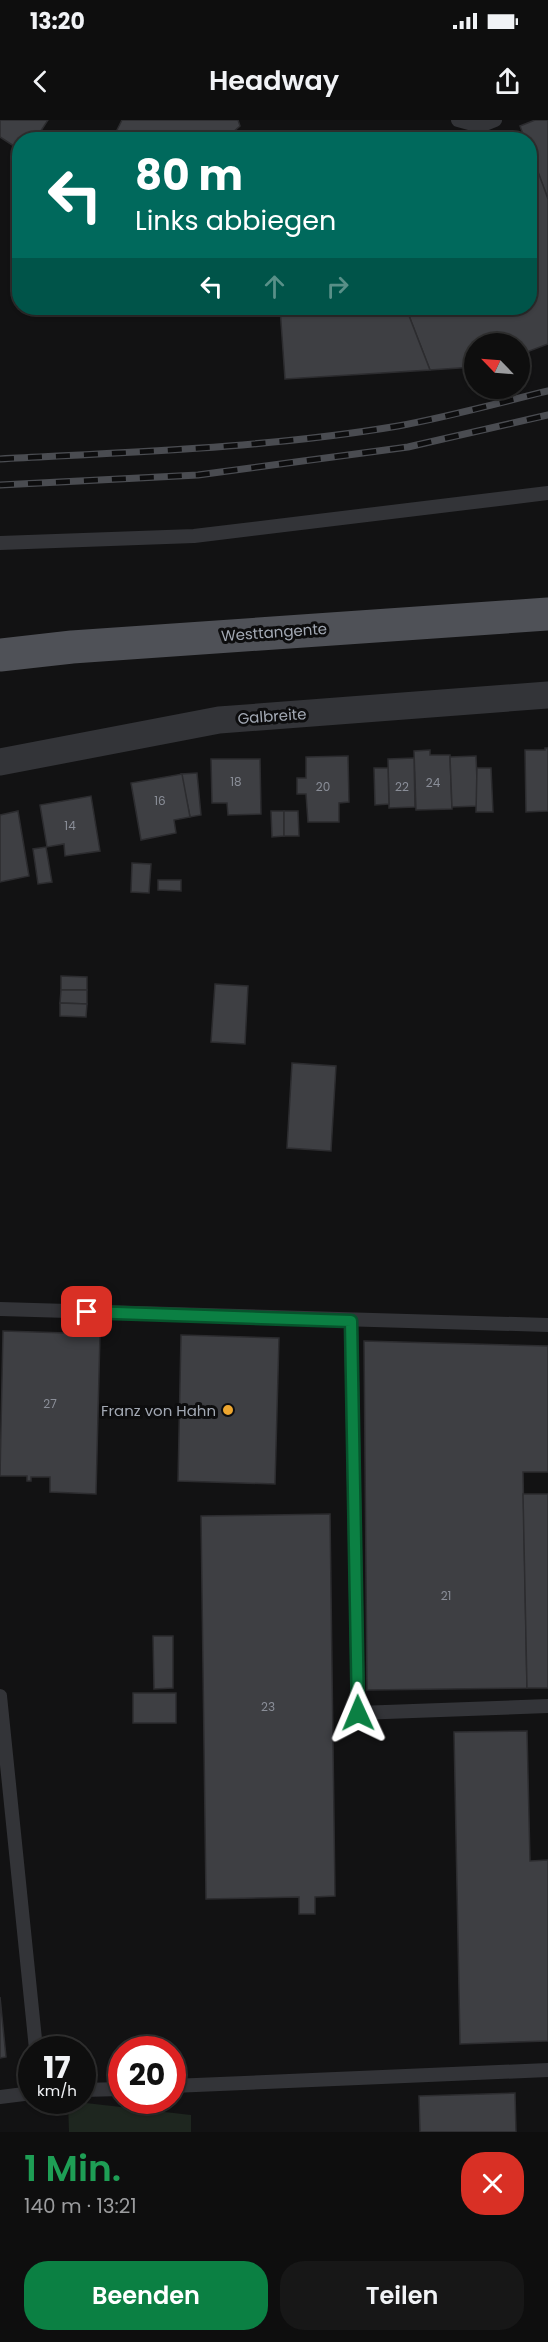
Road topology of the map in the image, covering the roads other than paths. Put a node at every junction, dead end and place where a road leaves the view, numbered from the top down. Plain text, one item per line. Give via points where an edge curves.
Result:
1 (458, 120) edge
2 (495, 120) edge
3 (548, 493) edge
4 (0, 543) edge
5 (548, 614) edge
6 (0, 655) edge
7 (548, 695) edge
8 (0, 762) edge
9 (0, 1309) edge
10 (351, 1321) junction
11 (548, 1325) edge
12 (0, 1696) edge
13 (548, 1706) edge
14 (35, 2036) edge
15 (548, 2070) edge
16 (186, 2085) edge
17 (18, 2095) edge
18 (0, 2097) edge

1 - 2 lane via 480,126
3 - 4 lane via 194,536
5 - 6 main road, Westtangente via 118,643
7 - 8 street, Galbreite via 219,720
9 - 10 lane
10 - 11 lane
10 - 13 lane via 358,1713
12 - 14 lane
15 - 16 lane
17 - 18 lane

